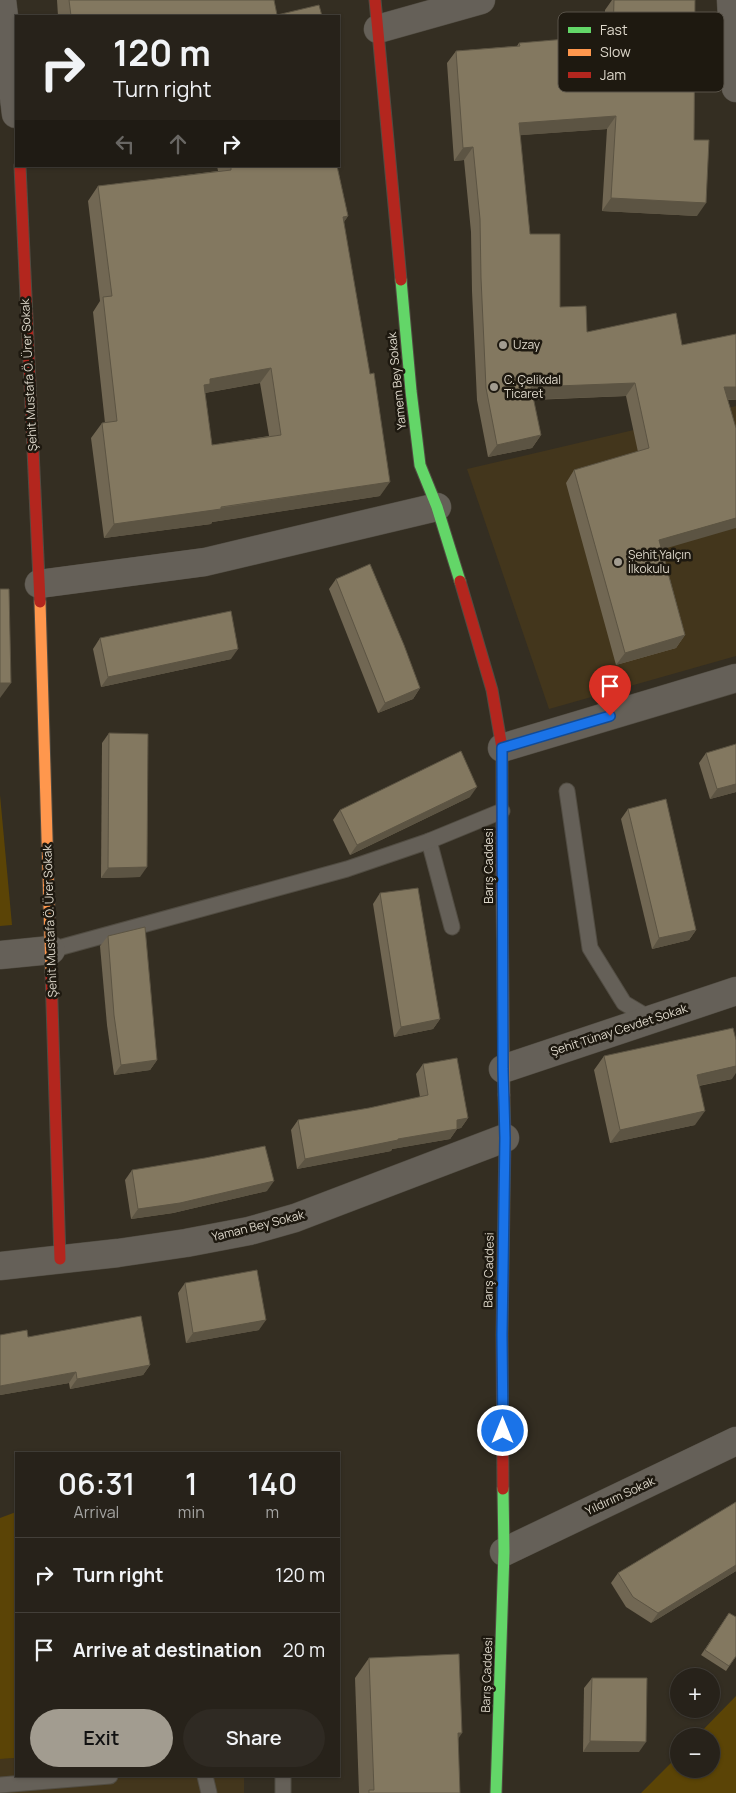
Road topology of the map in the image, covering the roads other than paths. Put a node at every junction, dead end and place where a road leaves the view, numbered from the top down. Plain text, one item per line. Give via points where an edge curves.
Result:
1 (2, 0) edge
2 (374, 0) edge
3 (481, 0) edge
4 (731, 0) edge
5 (378, 29) junction
6 (736, 88) edge
7 (15, 106) edge
8 (20, 167) edge
9 (437, 507) junction
10 (39, 584) junction
11 (736, 678) edge
12 (502, 748) junction
13 (567, 791) dead end
14 (502, 811) junction
15 (429, 841) junction
16 (452, 927) dead end
17 (51, 950) junction
18 (0, 955) edge
19 (736, 991) edge
20 (652, 1019) junction
21 (503, 1069) junction
22 (505, 1138) junction
23 (60, 1259) junction
24 (0, 1266) edge
25 (736, 1441) edge
26 (504, 1552) junction
27 (98, 1777) edge
28 (205, 1777) edge
29 (283, 1777) edge
30 (0, 1785) edge
31 (209, 1793) edge
32 (283, 1793) edge
33 (496, 1793) edge

1 - 7 street
2 - 5 street, Yamem Bey Sokak
3 - 5 street
4 - 6 street
5 - 9 street, Yamem Bey Sokak via 420,465
8 - 10 street, Şehit Mustafa Ö. Ürer Sokak
9 - 10 street via 204,562
9 - 12 street, Yamem Bey Sokak via 492,690
10 - 17 street, Şehit Mustafa Ö. Ürer Sokak
11 - 12 street
12 - 14 street, Barış Caddesi
13 - 20 lane via 590,948 624,1003
14 - 15 lane
14 - 21 street, Barış Caddesi
15 - 16 lane
15 - 17 lane via 319,878
17 - 18 street
17 - 23 street, Şehit Mustafa Ö. Ürer Sokak
19 - 20 street, Şehit Tünay Cevdet Sokak
20 - 21 street, Şehit Tünay Cevdet Sokak
21 - 22 street, Barış Caddesi
22 - 23 street, Yaman Bey Sokak via 295,1218 249,1231 186,1243
22 - 26 street, Barış Caddesi via 502,1335
23 - 24 street, Yaman Bey Sokak
25 - 26 street, Yıldırım Sokak
26 - 33 street, Barış Caddesi
27 - 30 lane
28 - 31 lane
29 - 32 lane

